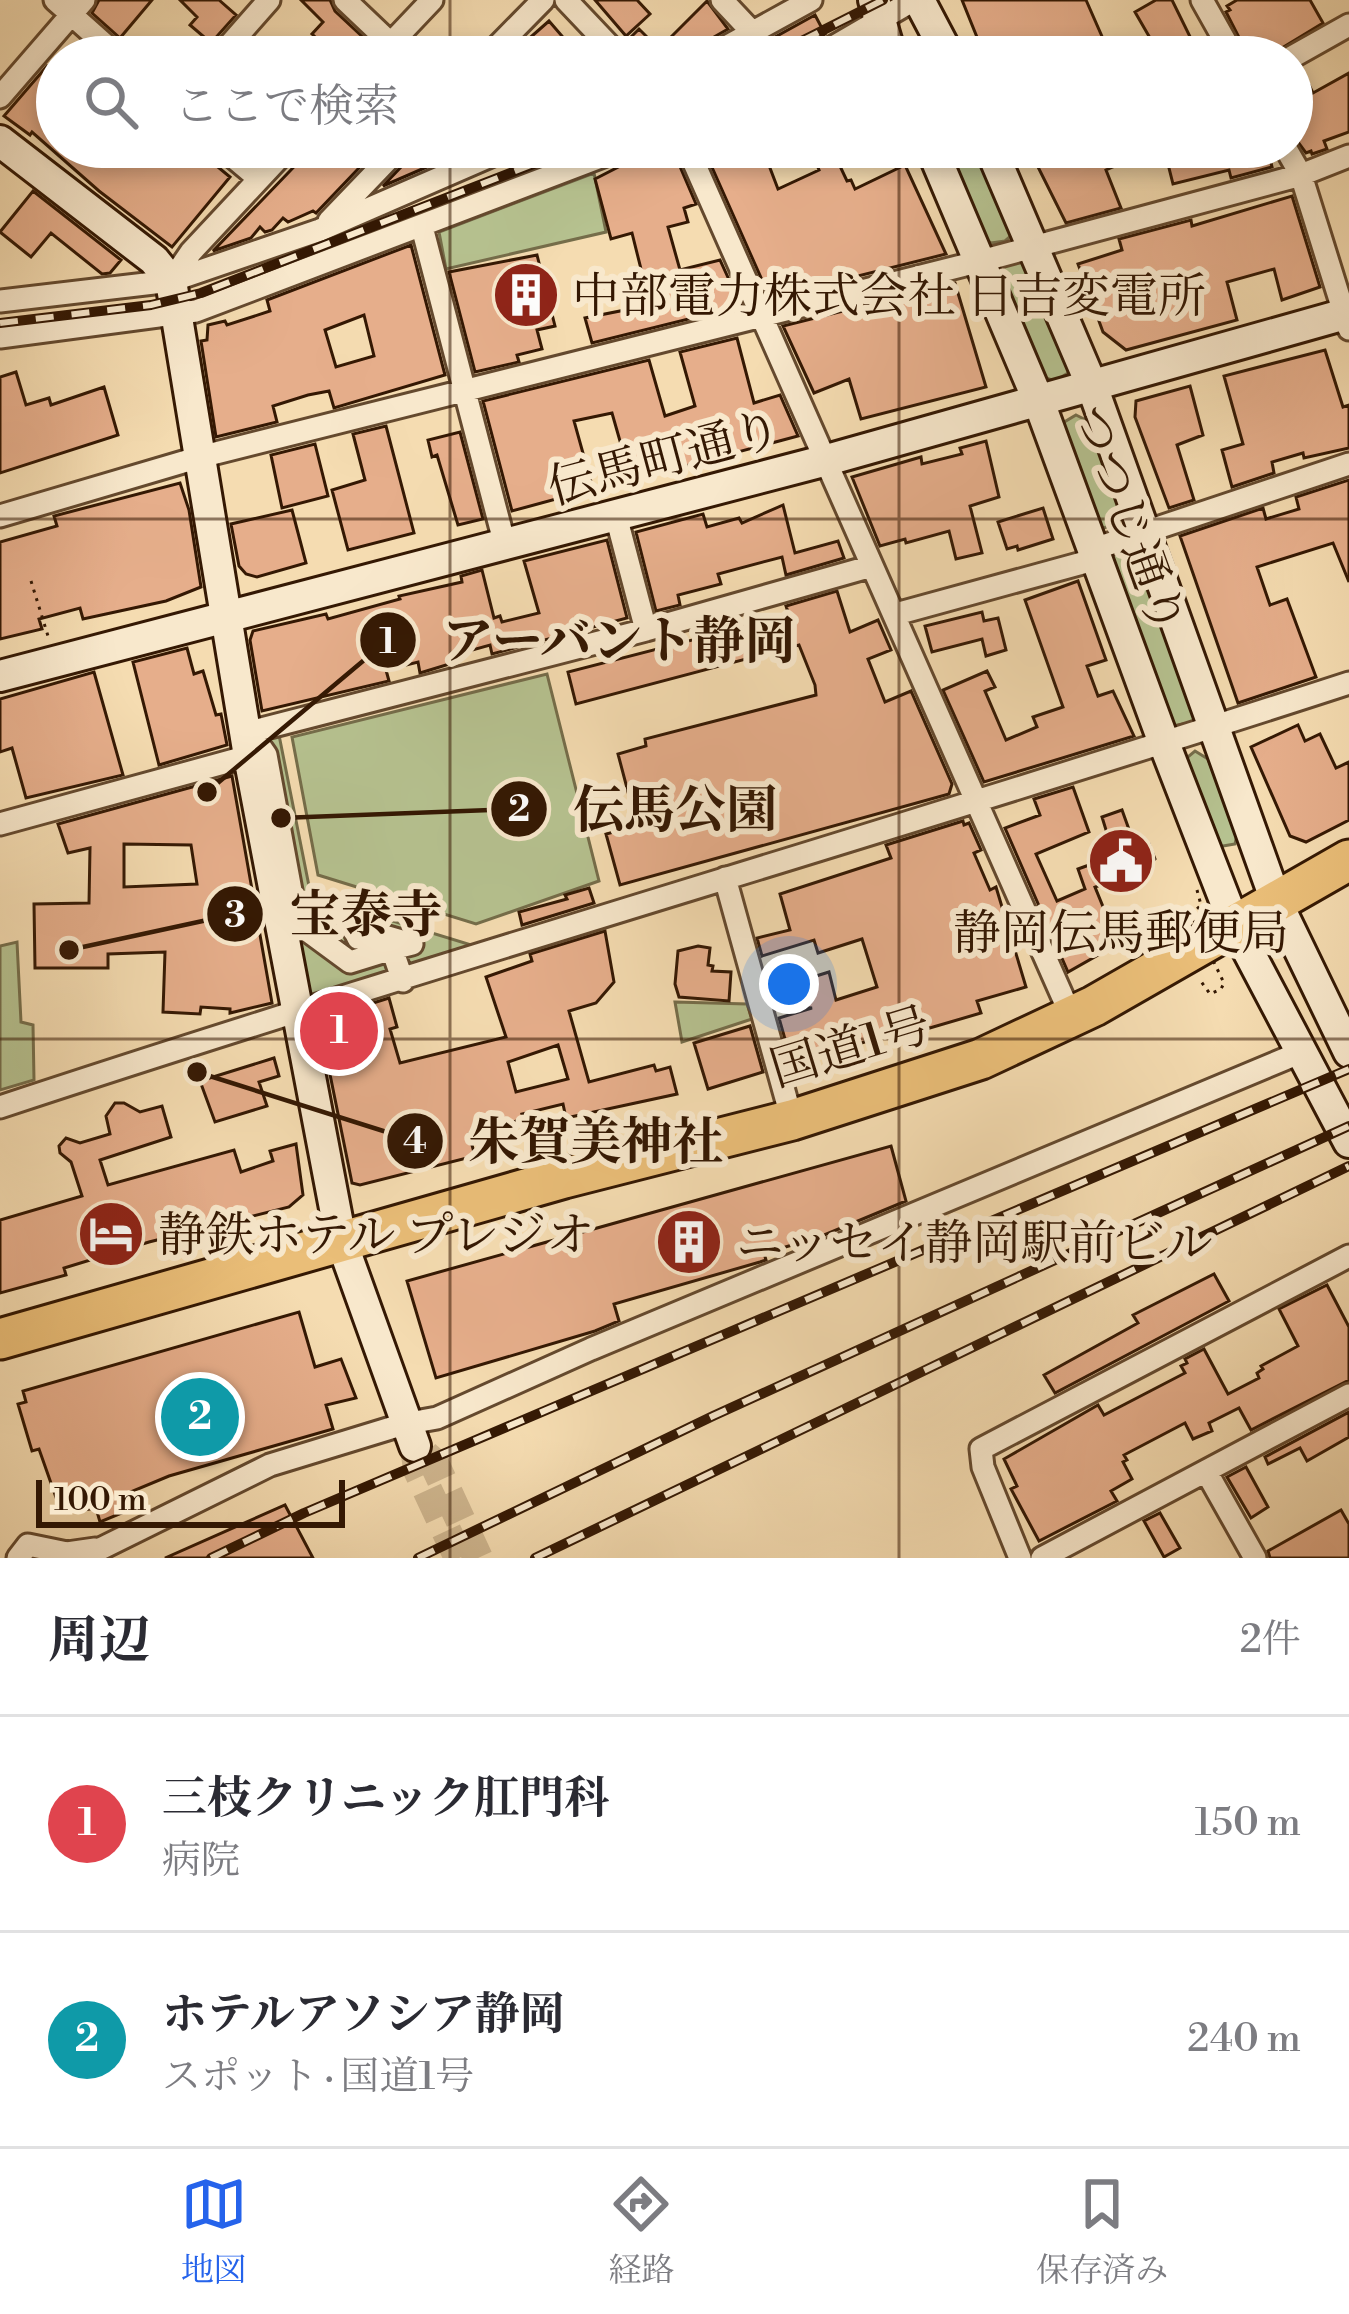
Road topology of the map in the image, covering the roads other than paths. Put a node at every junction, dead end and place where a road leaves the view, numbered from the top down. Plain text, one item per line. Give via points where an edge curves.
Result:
1 (269, 0) edge
2 (345, 0) edge
3 (432, 0) edge
4 (543, 0) edge
5 (566, 0) edge
6 (722, 0) edge
7 (811, 0) edge
8 (916, 0) edge
9 (1208, 2) edge
10 (70, 5) edge
11 (877, 11) edge
12 (1349, 26) edge
13 (753, 33) junction
14 (46, 36) edge
15 (99, 36) edge
16 (237, 36) edge
17 (377, 36) edge
18 (404, 36) edge
19 (508, 36) edge
20 (600, 36) edge
21 (747, 36) edge
22 (844, 36) edge
23 (937, 36) edge
24 (1224, 36) edge
25 (1313, 46) edge
26 (36, 50) edge
27 (0, 97) edge
28 (0, 141) edge
29 (1349, 156) edge
30 (246, 168) edge
31 (268, 168) edge
32 (380, 168) edge
33 (463, 168) edge
34 (573, 168) edge
35 (697, 168) edge
36 (940, 168) edge
37 (1000, 168) edge
38 (1297, 168) edge
39 (1301, 175) junction
40 (258, 178) junction
41 (422, 227) junction
42 (320, 230) junction
43 (1035, 244) junction
44 (981, 261) junction
45 (174, 297) junction
46 (0, 301) edge
47 (764, 314) junction
48 (1347, 319) edge
49 (0, 337) edge
50 (1092, 386) junction
51 (465, 391) junction
52 (1039, 402) junction
53 (200, 458) junction
54 (827, 460) junction
55 (1349, 464) edge
56 (0, 516) edge
57 (616, 516) junction
58 (1144, 532) junction
59 (505, 545) junction
60 (1095, 554) junction
61 (872, 566) junction
62 (228, 614) junction
63 (896, 614) junction
64 (646, 630) junction
65 (0, 676) edge
66 (1349, 683) edge
67 (1216, 726) junction
68 (249, 740) junction
69 (1164, 743) junction
70 (974, 802) junction
71 (0, 824) edge
72 (1349, 860) edge
73 (725, 878) junction
74 (1276, 901) junction
75 (295, 913) junction
76 (1235, 926) junction
77 (316, 940) junction
78 (392, 949) junction
79 (403, 981) junction
80 (295, 1007) junction
81 (1072, 1018) junction
82 (1346, 1039) edge
83 (1304, 1051) junction
84 (0, 1107) edge
85 (792, 1120) junction
86 (1349, 1142) edge
87 (340, 1240) junction
88 (1349, 1256) edge
89 (0, 1339) edge
90 (1349, 1395) edge
91 (409, 1435) junction
92 (1206, 1471) junction
93 (89, 1553) edge
94 (18, 1558) edge
95 (1020, 1558) edge
96 (1042, 1558) edge
97 (1255, 1558) edge

1 - 16 street
2 - 17 street
3 - 18 street
4 - 19 street
5 - 20 street
6 - 13 street
7 - 13 street
8 - 11 street
8 - 23 street
9 - 24 street
10 - 14 street
10 - 15 street
11 - 22 street
12 - 25 street
13 - 21 street
26 - 27 street
28 - 45 street via 154,260
29 - 39 street
30 - 40 street
31 - 40 street
32 - 42 street
33 - 42 street
34 - 41 street
35 - 47 street
36 - 44 street, つつじ通り
37 - 43 street, つつじ通り
38 - 39 street
39 - 43 street
39 - 48 street
40 - 45 street via 191,252
41 - 45 street via 196,311
41 - 51 street
42 - 45 street
43 - 44 street
43 - 50 street, つつじ通り
44 - 47 street
44 - 52 street, つつじ通り
45 - 46 street
45 - 49 street
45 - 53 street
47 - 51 street
47 - 54 street
48 - 50 street, 伝馬町通り
50 - 52 street, 伝馬町通り
50 - 58 street, つつじ通り
51 - 53 street
51 - 59 street
52 - 54 street, 伝馬町通り
52 - 60 street, つつじ通り
53 - 56 street
53 - 62 street
54 - 57 street, 伝馬町通り
54 - 61 street
55 - 58 street
57 - 59 street, 伝馬町通り
57 - 64 street
58 - 60 street
58 - 67 street, つつじ通り
59 - 62 street, 伝馬町通り
60 - 63 street
60 - 69 street, つつじ通り
61 - 63 street
61 - 64 street
62 - 65 street, 伝馬町通り
62 - 68 street
63 - 70 street
64 - 68 street
66 - 67 street
67 - 69 street
67 - 74 street, つつじ通り
68 - 71 street
68 - 75 street via 266,755
68 - 80 street
69 - 70 street
69 - 76 street, つつじ通り
70 - 73 street
70 - 81 street
72 - 74 highway, 国道1号
73 - 79 street
73 - 85 street
74 - 76 highway, 国道1号
74 - 82 street, つつじ通り
75 - 77 street
75 - 78 street via 330,909 350,919 358,938 412,944
76 - 81 highway, 国道1号
76 - 83 street, つつじ通り
77 - 78 street via 350,962
77 - 80 street via 301,944 307,986
78 - 79 street
79 - 80 street
80 - 84 street
80 - 87 street
81 - 85 highway, 国道1号 via 981,1059
83 - 86 street, つつじ通り
83 - 91 street
85 - 87 highway, 国道1号
87 - 89 highway, 国道1号
87 - 91 street
88 - 95 street via 981,1449
90 - 92 street
91 - 93 street via 270,1465
92 - 96 street
92 - 97 street
93 - 94 street via 28,1545

